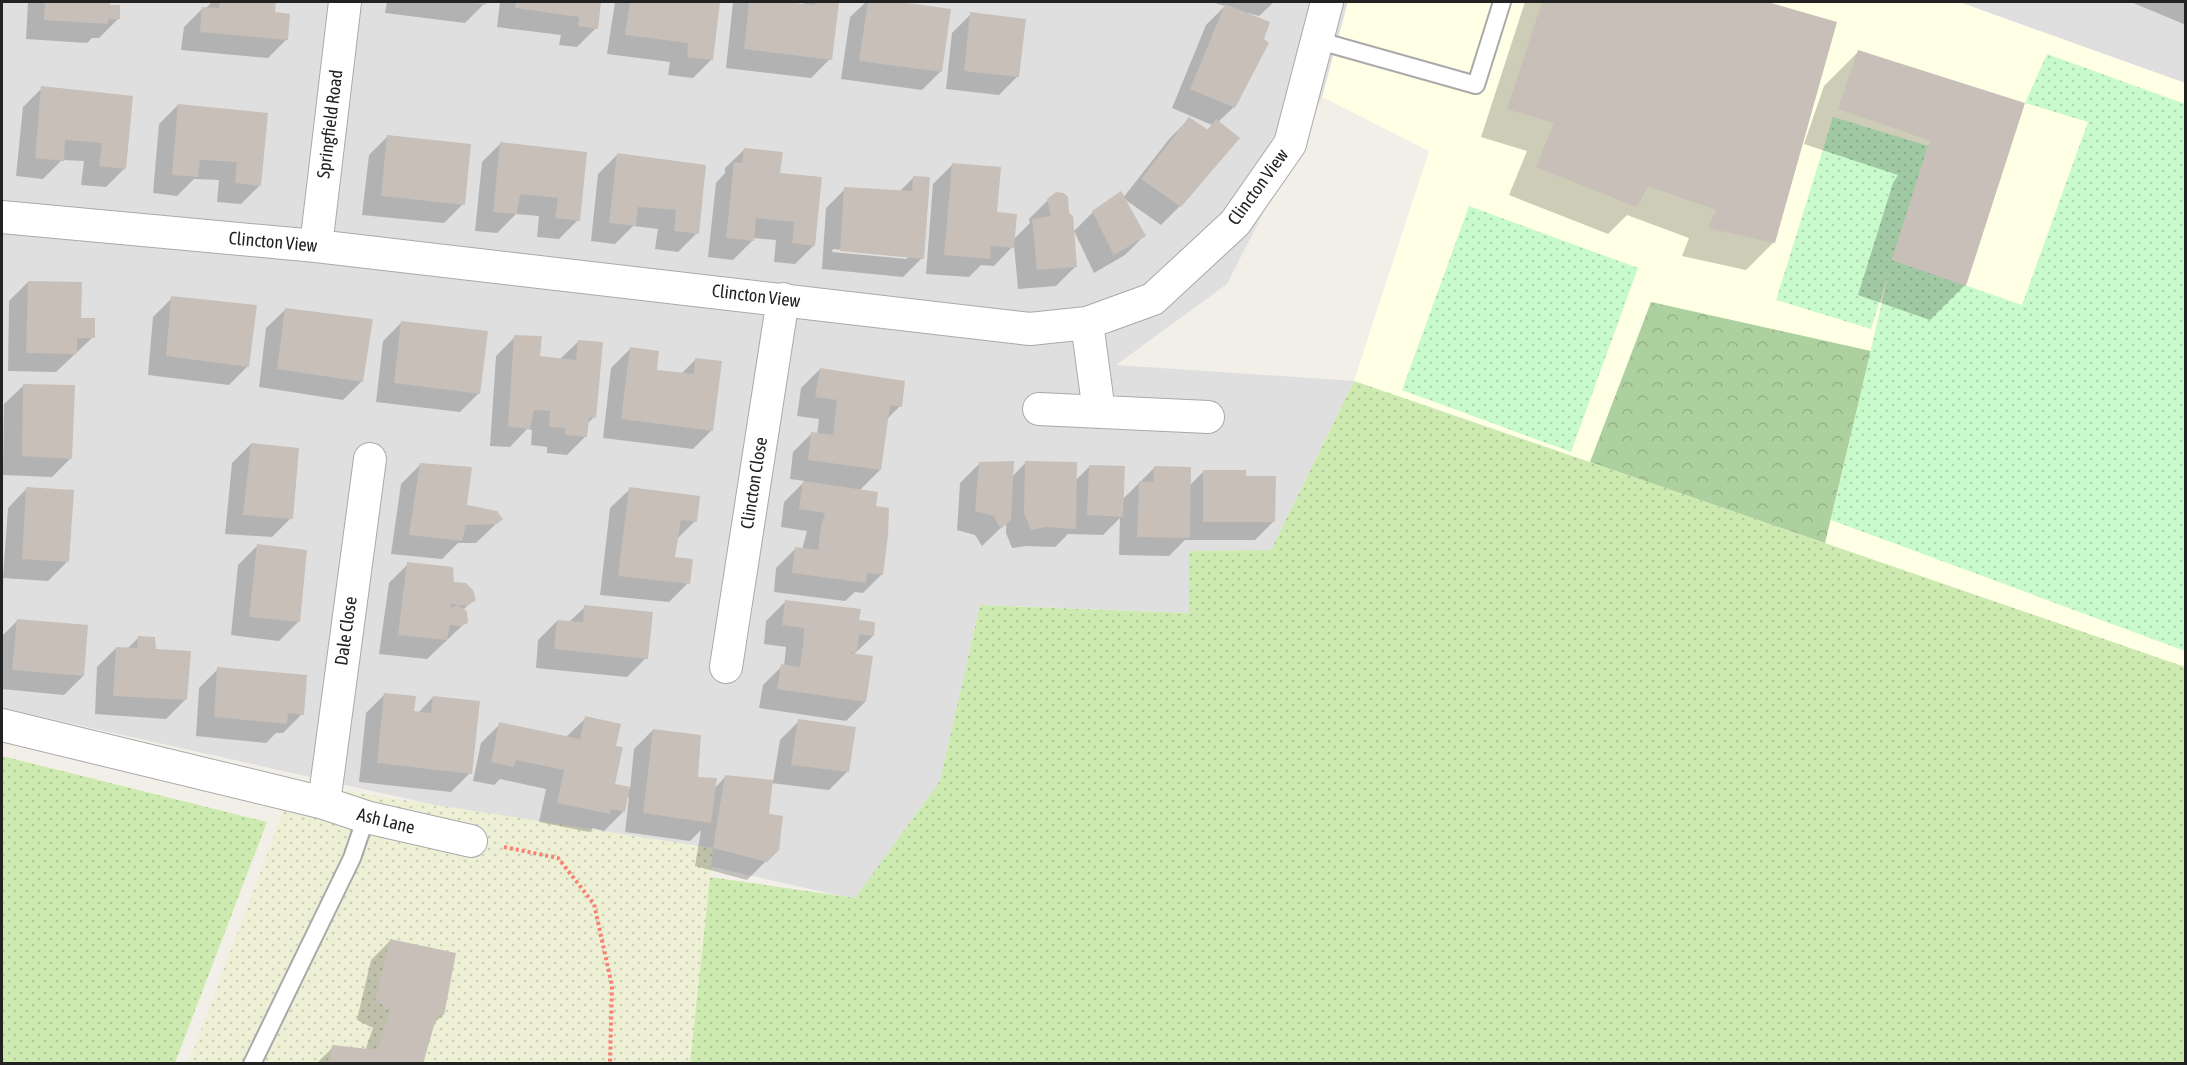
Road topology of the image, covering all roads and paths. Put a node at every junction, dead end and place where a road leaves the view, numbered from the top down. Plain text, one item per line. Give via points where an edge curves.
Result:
1 (345, 2) edge
2 (1327, 2) edge
3 (1502, 2) edge
4 (1316, 40) junction
5 (2, 217) edge
6 (316, 246) junction
7 (783, 299) junction
8 (1088, 323) junction
9 (1040, 409) dead end
10 (1098, 412) junction
11 (1208, 417) dead end
12 (370, 459) dead end
13 (726, 667) dead end
14 (2, 725) edge
15 (324, 803) junction
16 (366, 817) junction
17 (471, 841) joint
18 (252, 1064) edge
19 (610, 1064) edge

1 - 6 street, Springfield Road
2 - 4 street, Clincton View
3 - 4 lane via 1476,85
4 - 8 street, Clincton View via 1290,144 1235,223 1153,299
5 - 6 street, Clincton View
6 - 7 street, Clincton View
7 - 8 street, Clincton View via 1030,329
7 - 13 street, Clincton Close
8 - 10 street
9 - 10 street
10 - 11 street
12 - 15 street, Dale Close
14 - 15 street, Ash Lane
15 - 16 street, Ash Lane
16 - 17 street, Ash Lane
16 - 18 lane via 352,858
17 - 19 path via 558,858 594,904 612,987

